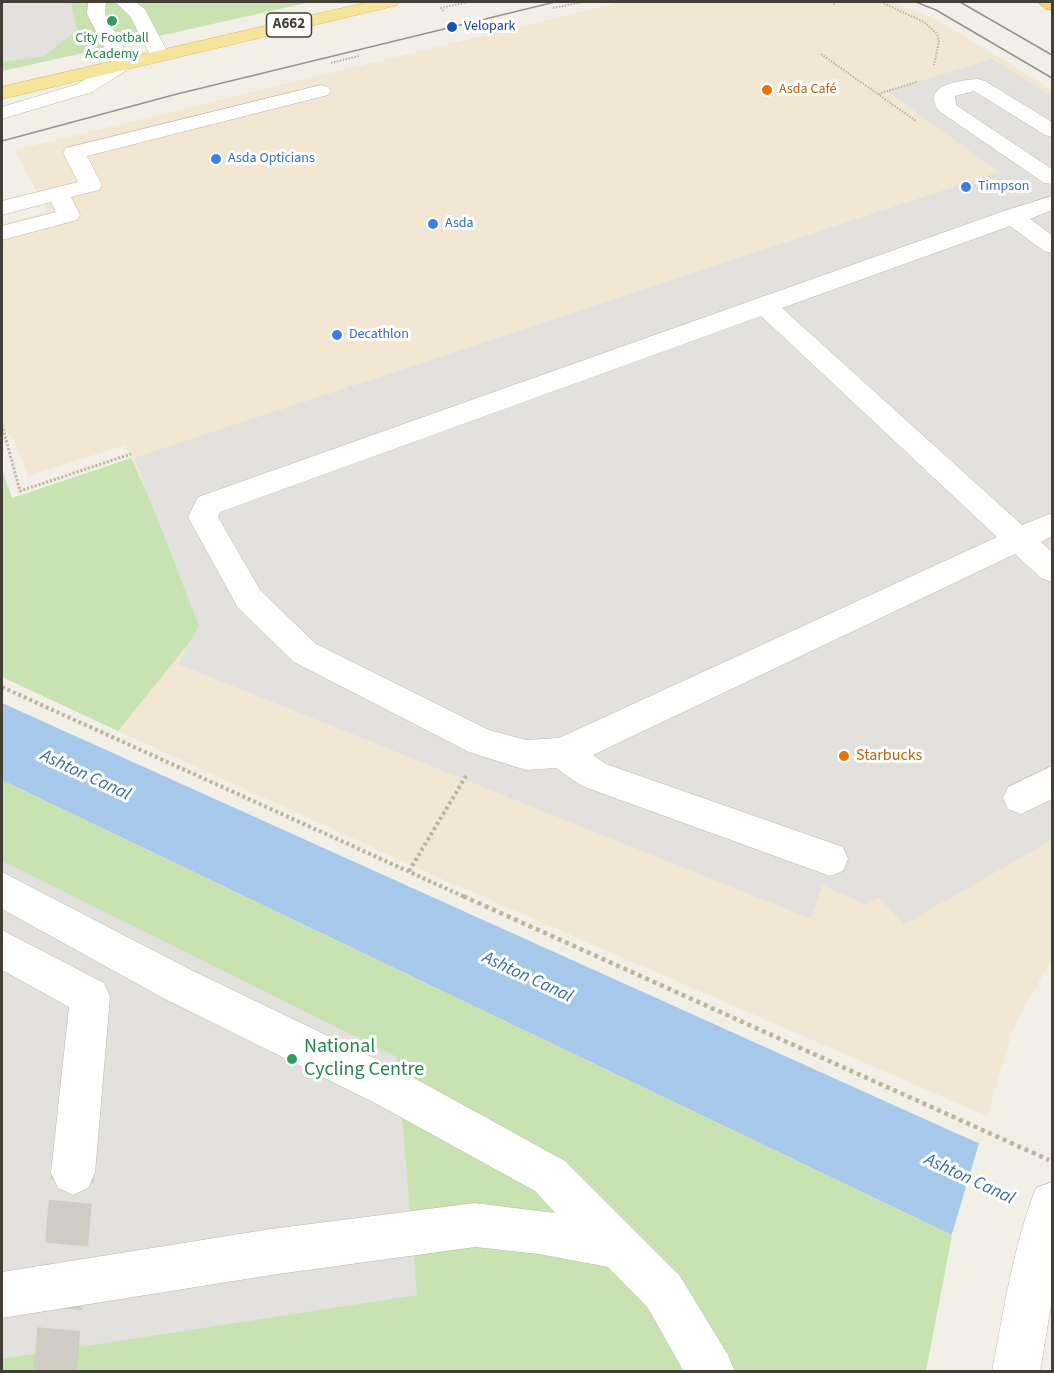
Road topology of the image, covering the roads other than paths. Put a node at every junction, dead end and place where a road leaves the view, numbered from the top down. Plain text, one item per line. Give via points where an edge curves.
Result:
1 (97, 2) edge
2 (124, 2) edge
3 (390, 2) edge
4 (1047, 2) edge
5 (1053, 5) edge
6 (159, 55) junction
7 (123, 63) junction
8 (321, 91) dead end
9 (2, 93) edge
10 (2, 113) edge
11 (1053, 131) edge
12 (1053, 178) edge
13 (58, 193) junction
14 (1053, 203) edge
15 (2, 208) edge
16 (1012, 216) junction
17 (2, 233) edge
18 (1053, 246) edge
19 (764, 305) junction
20 (1053, 524) edge
21 (1020, 539) junction
22 (1053, 570) edge
23 (562, 753) junction
24 (1053, 781) edge
25 (1021, 798) dead end
26 (830, 859) dead end
27 (2, 890) edge
28 (2, 949) edge
29 (74, 1173) tunnel mouth
30 (1053, 1204) edge
31 (621, 1247) junction
32 (2, 1295) edge
33 (711, 1371) edge
34 (1016, 1371) edge

1 - 7 street via 96,14
2 - 6 street via 138,12
3 - 6 main road, A662
4 - 5 highway
6 - 7 main road, A662
7 - 9 main road, A662
7 - 10 street via 85,88
8 - 13 street via 75,153 91,185
11 - 12 street via 978,85 945,93 946,107
13 - 15 street
13 - 17 street via 69,215
14 - 16 street
16 - 18 street
16 - 19 street
19 - 21 street
19 - 23 street via 208,505 203,517 249,599 304,653 481,742 526,755
20 - 21 street
21 - 22 street
21 - 23 street
23 - 26 street via 594,775
24 - 25 street
27 - 31 street via 177,984 390,1089 550,1176
28 - 29 street via 90,997
30 - 34 street via 1034,1274
31 - 32 street via 475,1225 272,1252
31 - 33 street via 664,1292

